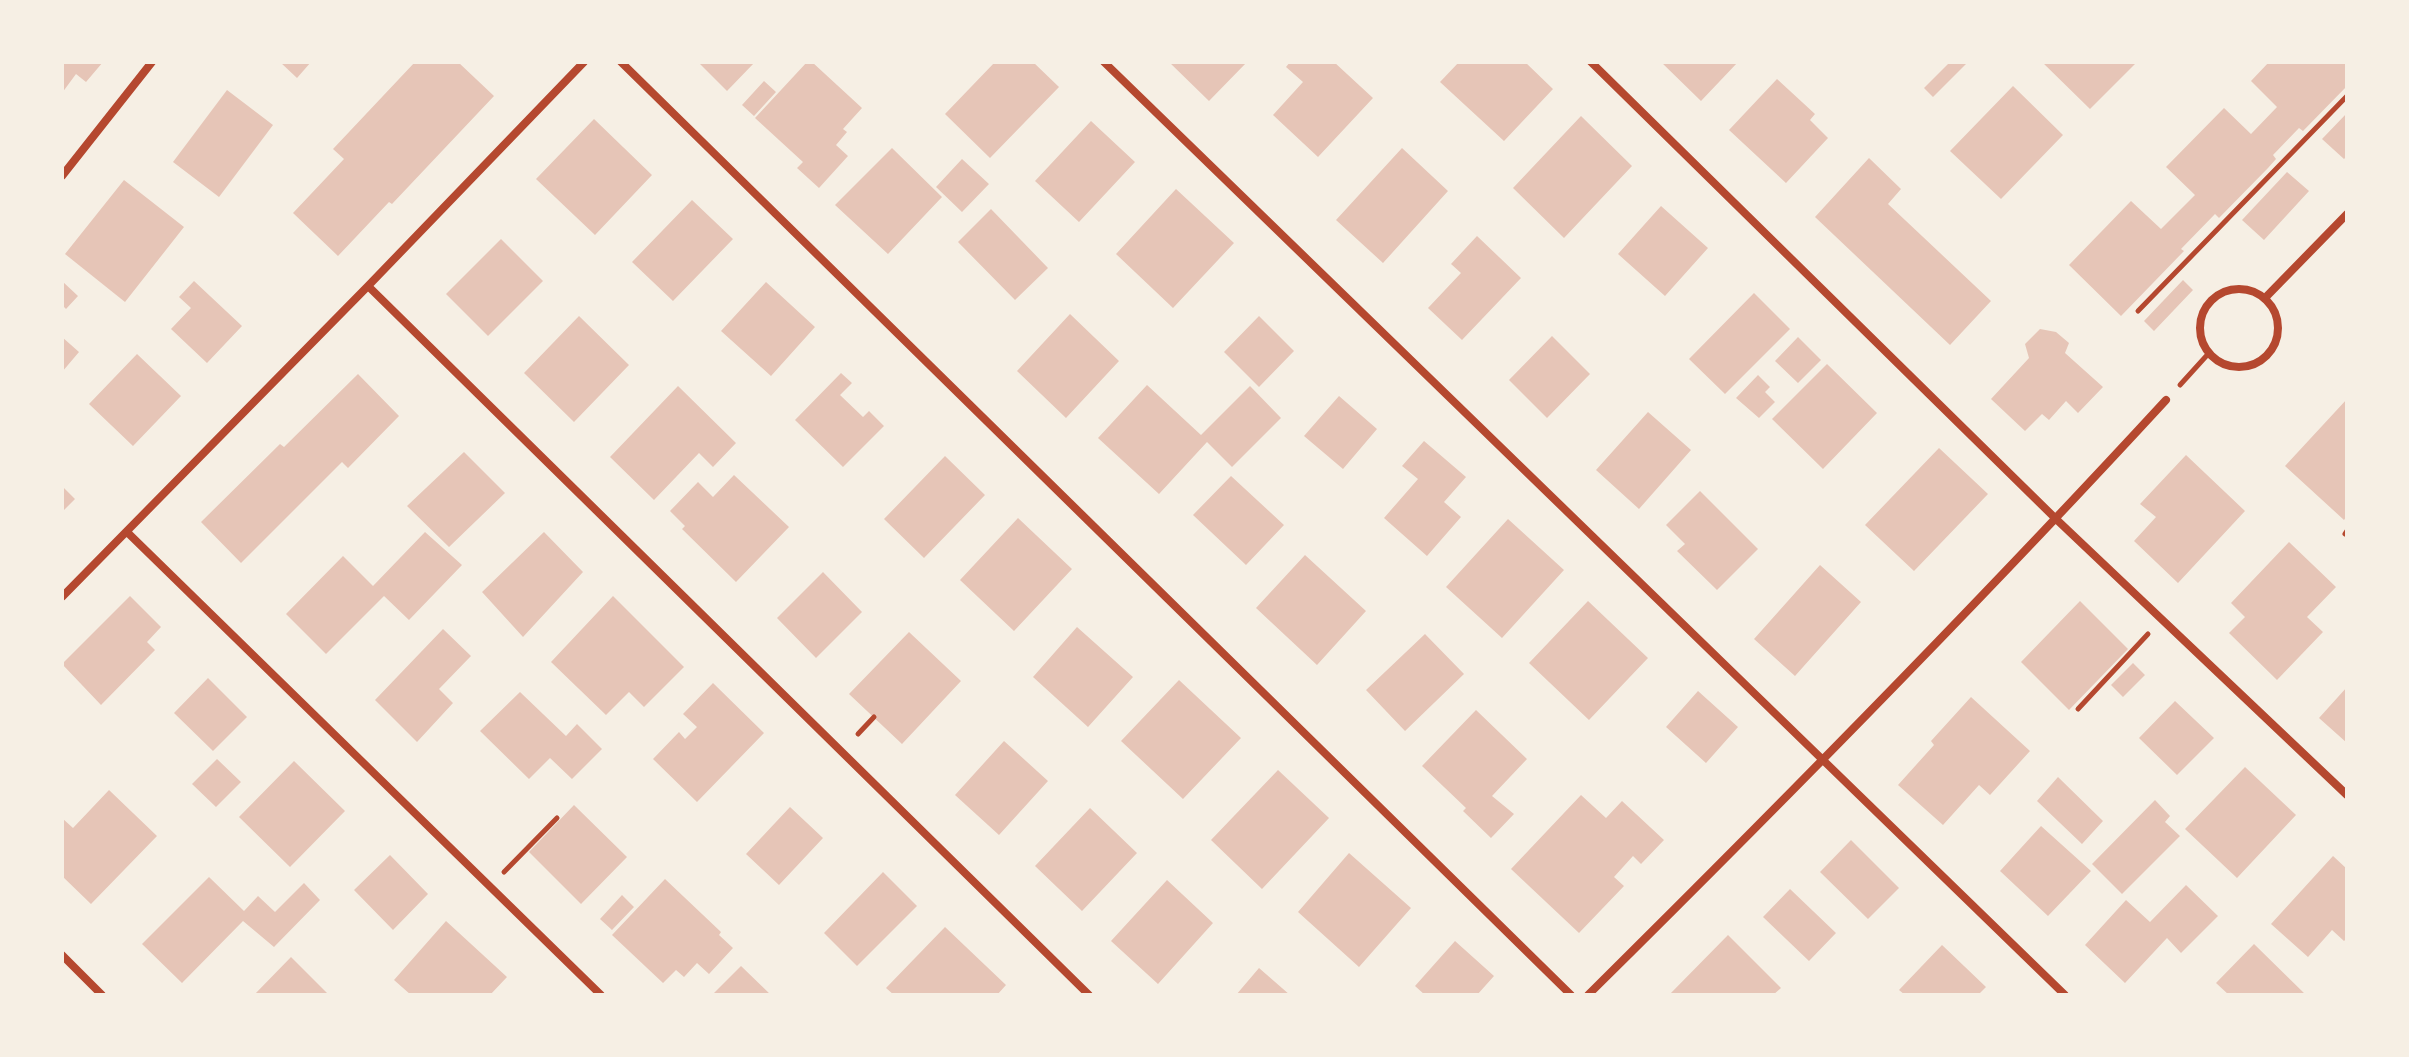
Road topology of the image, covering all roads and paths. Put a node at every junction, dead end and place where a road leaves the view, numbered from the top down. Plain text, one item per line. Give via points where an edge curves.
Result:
1 (152, 62) edge
2 (584, 62) edge
3 (621, 62) edge
4 (1104, 62) edge
5 (1591, 62) edge
6 (2347, 96) edge
7 (62, 176) edge
8 (2347, 214) edge
9 (368, 286) junction
10 (2265, 298) junction
11 (2138, 311) dead end
12 (2209, 353) junction
13 (2166, 400) joint
14 (2056, 519) junction
15 (127, 532) junction
16 (62, 597) edge
17 (2162, 619) junction
18 (2078, 709) dead end
19 (1823, 761) junction
20 (2347, 795) edge
21 (557, 818) dead end
22 (490, 887) junction
23 (62, 955) edge
24 (102, 995) edge
25 (601, 995) edge
26 (1089, 995) edge
27 (1571, 995) edge
28 (1588, 995) edge
29 (2065, 995) edge

1 - 7 street
2 - 9 street
3 - 27 street
4 - 19 street
5 - 14 street
6 - 11 path
8 - 10 street
9 - 15 street
9 - 26 street
10 - 12 street via 2241,289 2217,296 2200,329
10 - 12 street via 2278,320 2274,345 2266,356 2243,367
12 - 13 path
13 - 14 street
14 - 17 street
14 - 19 street
15 - 16 street
15 - 22 street
17 - 18 path
17 - 20 street
19 - 28 street
19 - 29 street
21 - 22 path
22 - 25 street
23 - 24 street

